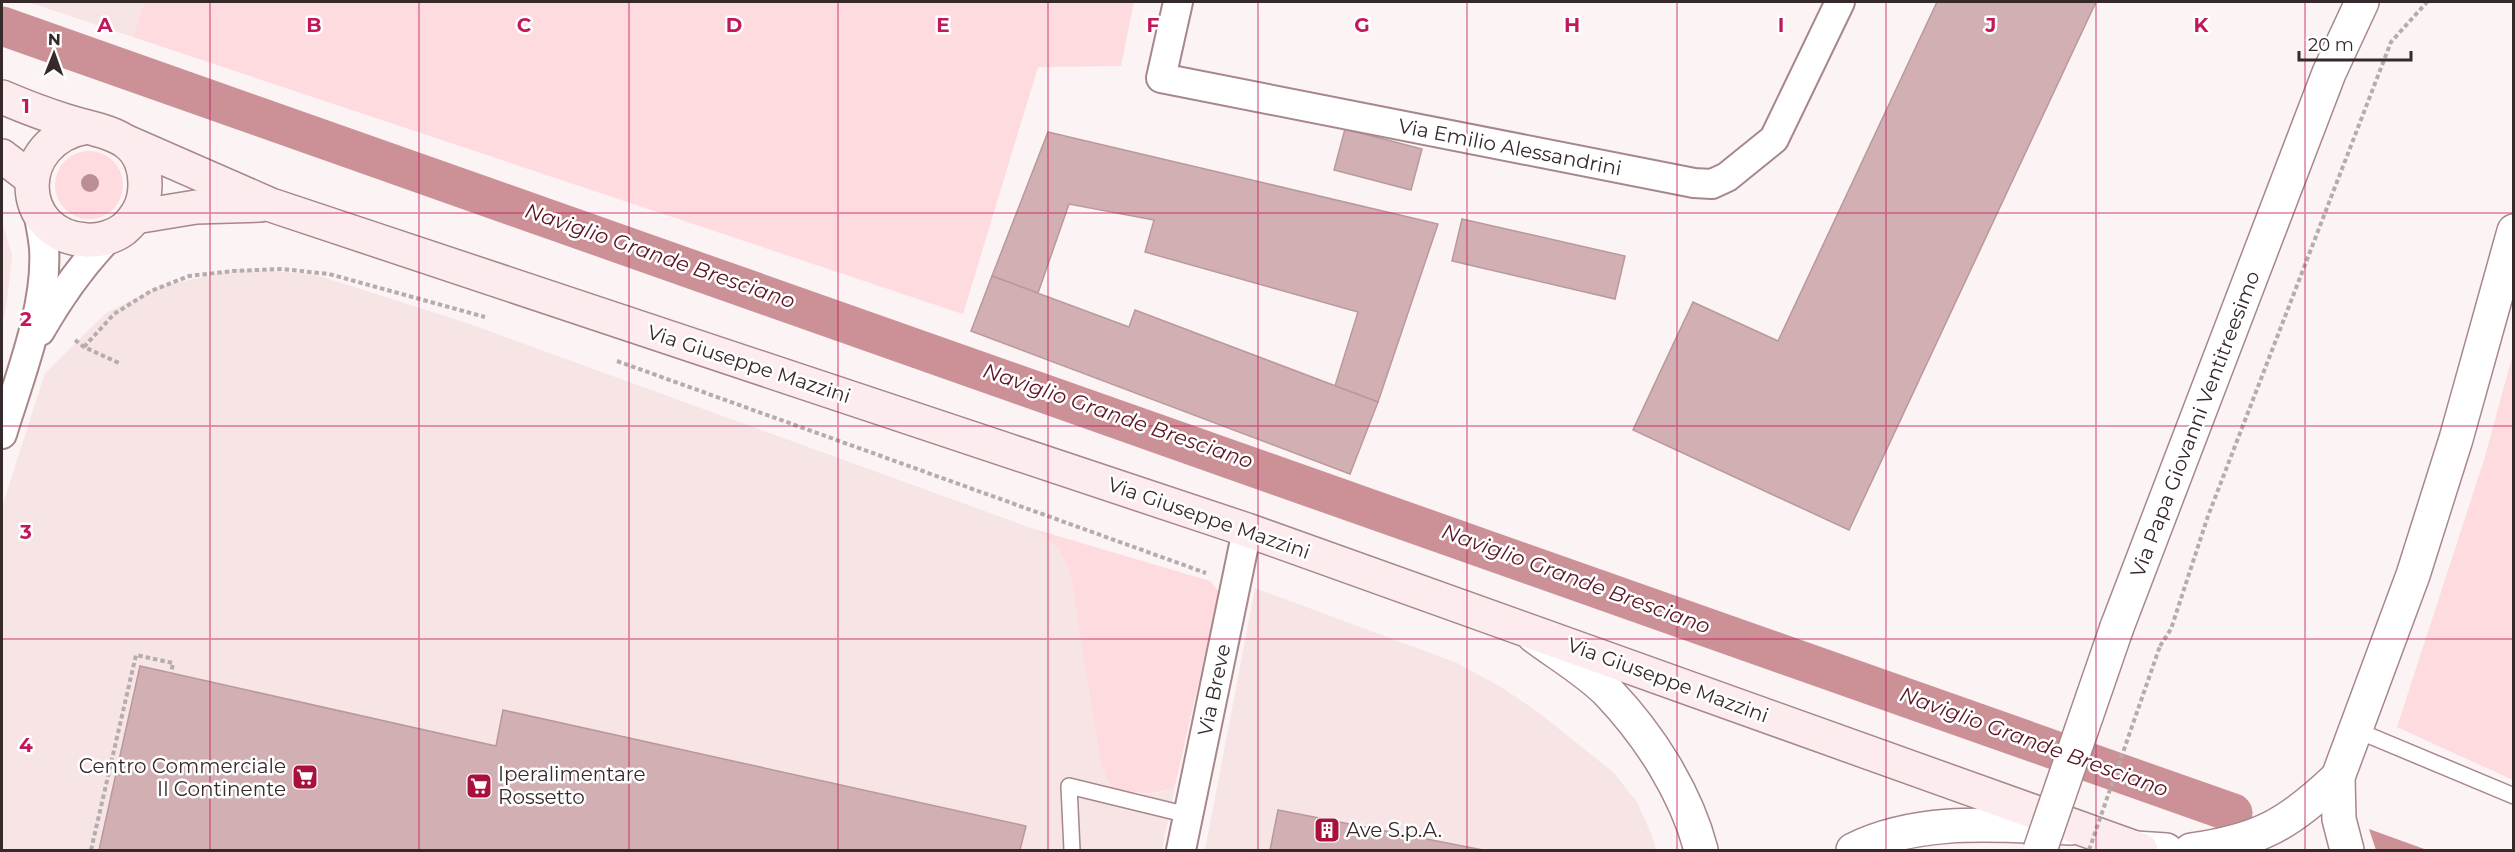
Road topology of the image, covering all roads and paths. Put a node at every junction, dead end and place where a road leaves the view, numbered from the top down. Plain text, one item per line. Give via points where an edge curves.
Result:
1 (1178, 2) edge
2 (1840, 2) edge
3 (2362, 2) edge
4 (2427, 2) edge
5 (2, 97) edge
6 (87, 127) junction
7 (127, 142) junction
8 (2, 156) edge
9 (32, 179) junction
10 (271, 205) junction
11 (38, 211) junction
12 (135, 217) junction
13 (2514, 231) edge
14 (109, 237) junction
15 (492, 319) dead end
16 (28, 353) junction
17 (613, 360) dead end
18 (121, 364) dead end
19 (2, 434) edge
20 (1248, 530) junction
21 (1236, 585) junction
22 (1523, 627) junction
23 (171, 674) dead end
24 (2356, 730) junction
25 (2338, 777) junction
26 (2514, 796) edge
27 (1188, 815) junction
28 (2085, 839) edge
29 (91, 850) edge
30 (1072, 850) edge
31 (1181, 850) edge
32 (1701, 850) edge
33 (1853, 850) edge
34 (2040, 850) edge
35 (2148, 850) edge
36 (2191, 850) edge
37 (2347, 850) edge

1 - 2 street, Via Emilio Alessandrini via 1161,78 1712,184 1727,177 1774,139
3 - 34 street, Via Papa Giovanni Ventitreesimo, bridge via 2330,73 2117,627
4 - 28 path, bridge via 2391,42 2208,516 2171,629 2160,646
5 - 6 main road
6 - 7 main road via 115,134
6 - 9 main road via 70,130 44,149
7 - 10 main road, Via Giuseppe Mazzini
7 - 12 main road via 144,171 142,203
8 - 9 main road
9 - 11 main road
10 - 12 main road, Via Giuseppe Mazzini via 196,207
10 - 20 main road, Via Giuseppe Mazzini
11 - 14 main road via 48,224 69,237 93,241
11 - 16 street via 44,249 43,278
12 - 14 main road
13 - 24 street via 2453,451
14 - 16 street via 64,289
15 - 18 path via 329,274 282,269 189,276 152,291 114,314 84,347
16 - 19 street
17 - 21 path
20 - 21 street, Via Breve
20 - 22 main road, Via Giuseppe Mazzini
21 - 27 street, Via Breve
22 - 28 main road, Via Giuseppe Mazzini
22 - 32 street via 1606,690 1640,730 1669,774
23 - 29 path via 173,663 136,655
24 - 25 street
24 - 26 lane
25 - 36 street via 2306,808 2269,831 2227,846
25 - 37 street via 2339,819
27 - 30 lane via 1069,786
27 - 31 street, Via Breve
28 - 33 street via 1986,825 1897,834
28 - 35 main road, Via Giuseppe Mazzini

